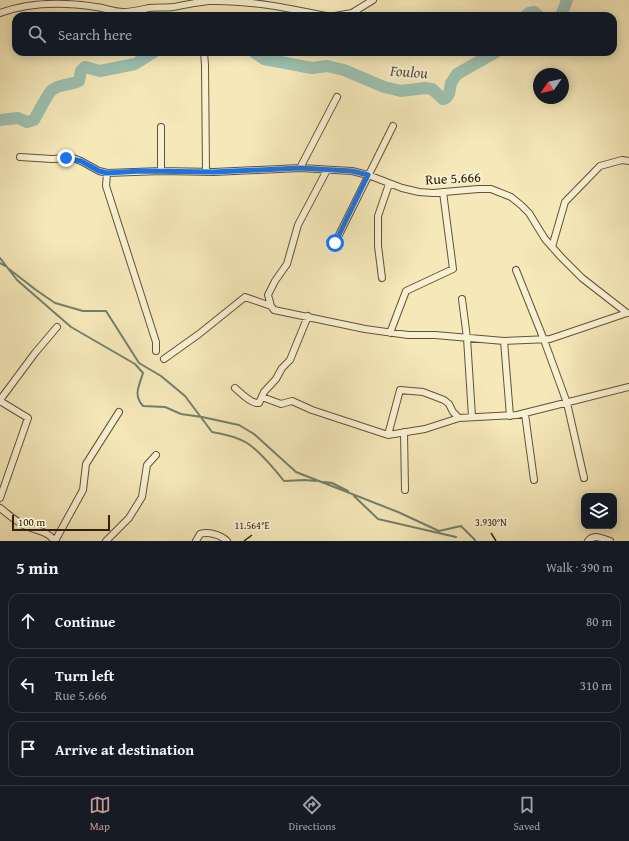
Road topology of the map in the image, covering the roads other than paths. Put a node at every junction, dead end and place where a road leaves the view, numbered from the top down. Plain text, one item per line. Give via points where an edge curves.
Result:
1 (374, 0) edge
2 (121, 12) edge
3 (121, 12) edge
4 (136, 12) edge
5 (136, 12) edge
6 (307, 12) edge
7 (354, 12) edge
8 (0, 13) edge
9 (204, 56) edge
10 (337, 97) dead end
11 (392, 126) dead end
12 (160, 127) dead end
13 (20, 157) dead end
14 (629, 161) edge
15 (300, 168) junction
16 (327, 170) junction
17 (161, 171) junction
18 (206, 172) junction
19 (107, 173) junction
20 (368, 175) junction
21 (389, 184) junction
22 (443, 192) junction
23 (335, 243) dead end
24 (552, 247) junction
25 (516, 270) dead end
26 (382, 278) dead end
27 (462, 299) dead end
28 (271, 306) junction
29 (628, 313) edge
30 (308, 316) junction
31 (57, 327) dead end
32 (390, 333) junction
33 (467, 338) junction
34 (544, 340) junction
35 (504, 341) junction
36 (156, 351) dead end
37 (164, 359) dead end
38 (629, 387) edge
39 (235, 388) dead end
40 (262, 397) junction
41 (0, 400) edge
42 (567, 403) junction
43 (119, 412) dead end
44 (525, 414) junction
45 (510, 416) junction
46 (472, 417) junction
47 (459, 418) junction
48 (404, 432) junction
49 (388, 435) junction
50 (156, 456) dead end
51 (584, 478) dead end
52 (534, 480) dead end
53 (405, 490) dead end
54 (0, 498) edge
55 (0, 508) edge
56 (55, 541) edge
57 (106, 541) edge
58 (196, 541) edge
59 (227, 541) edge
60 (588, 541) edge
61 (610, 541) edge

1 - 7 street
2 - 5 street
3 - 8 street via 69,4 48,4 31,5
4 - 6 street via 148,8 226,0 269,4
9 - 18 street
10 - 15 street
11 - 20 street
12 - 17 street
13 - 19 street, Rue 5.666 via 73,158
14 - 24 street via 622,160 600,166 565,202
15 - 16 street, Rue 5.666
15 - 18 street, Rue 5.666
16 - 20 street, Rue 5.666 via 352,171
16 - 28 street via 298,225 287,264 268,295
17 - 18 street, Rue 5.666
17 - 19 street, Rue 5.666
19 - 36 street via 106,186 156,342
20 - 21 street, Rue 5.666
20 - 23 street
21 - 22 street, Rue 5.666 via 419,192
21 - 26 street via 378,216
22 - 24 street, Rue 5.666 via 478,188 491,189 511,197 529,213 538,230
22 - 32 street via 453,269 406,291
24 - 29 street, Rue 5.666 via 582,278
25 - 34 street
27 - 33 street
28 - 30 street, Rue 5.666 via 277,312
28 - 37 street, Rue 5.666 via 245,297
29 - 34 street, Rue 5.666 via 560,337
30 - 32 street, Rue 5.666
30 - 40 street via 290,360
31 - 41 street
32 - 33 street, Rue 5.666
33 - 35 street, Rue 5.666
33 - 46 street
34 - 35 street, Rue 5.666
34 - 42 street
35 - 45 street
38 - 42 street
39 - 40 street via 255,403
40 - 49 street via 280,404 292,401
41 - 54 street via 28,418
42 - 44 street
42 - 51 street
43 - 56 street via 86,464 83,490
44 - 45 street
44 - 52 street
45 - 46 street
46 - 47 street
47 - 48 street
47 - 49 street via 444,400 422,392 400,390
48 - 49 street
48 - 53 street
50 - 57 street via 147,465 142,497 129,518
55 - 56 street via 23,525 43,531
58 - 59 street via 203,532
60 - 61 street via 598,537

